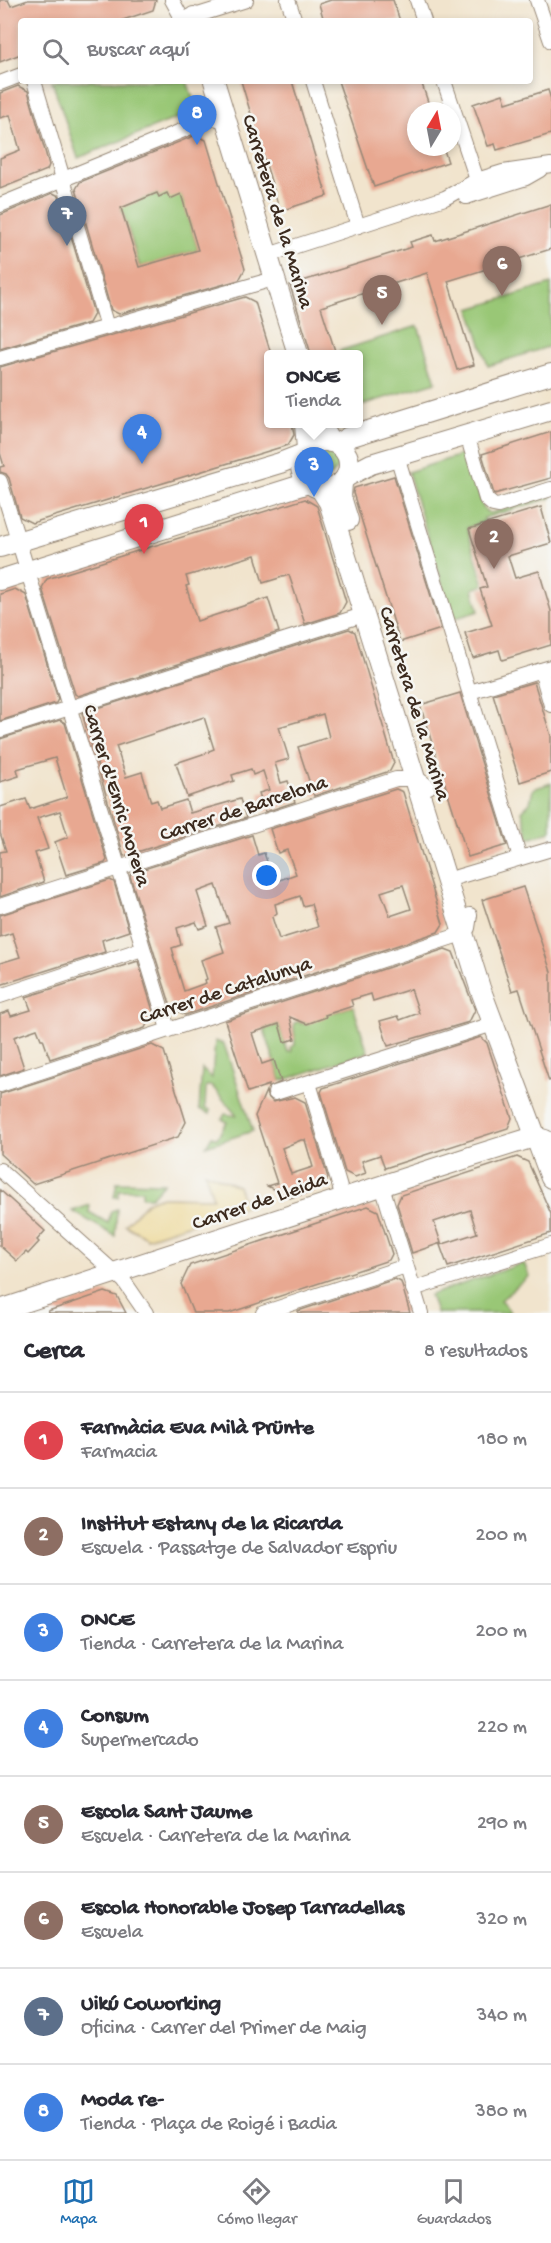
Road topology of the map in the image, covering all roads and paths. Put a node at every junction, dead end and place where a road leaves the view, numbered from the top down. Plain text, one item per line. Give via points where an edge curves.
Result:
1 (172, 0) edge
2 (246, 0) edge
3 (288, 0) edge
4 (417, 0) edge
5 (537, 0) edge
6 (186, 18) edge
7 (193, 18) edge
8 (294, 18) edge
9 (423, 18) edge
10 (550, 37) edge
11 (18, 76) edge
12 (0, 83) edge
13 (35, 84) edge
14 (203, 84) edge
15 (214, 84) edge
16 (314, 84) edge
17 (445, 84) edge
18 (220, 121) junction
19 (548, 166) edge
20 (63, 179) junction
21 (477, 180) junction
22 (467, 197) junction
23 (445, 198) junction
24 (0, 206) edge
25 (358, 225) junction
26 (268, 255) junction
27 (263, 282) junction
28 (106, 327) junction
29 (284, 350) edge
30 (297, 350) edge
31 (0, 358) edge
32 (551, 374) edge
33 (551, 410) edge
34 (305, 428) edge
35 (323, 428) edge
36 (467, 435) junction
37 (333, 443) junction
38 (305, 452) junction
39 (396, 456) junction
40 (344, 479) junction
41 (0, 481) edge
42 (314, 486) junction
43 (551, 489) edge
44 (9, 544) edge
45 (28, 572) junction
46 (0, 580) edge
47 (363, 615) junction
48 (546, 669) edge
49 (471, 696) junction
50 (551, 705) edge
51 (70, 708) junction
52 (0, 730) edge
53 (421, 782) junction
54 (551, 849) edge
55 (520, 858) junction
56 (118, 869) junction
57 (457, 877) junction
58 (0, 906) edge
59 (470, 915) junction
60 (462, 934) junction
61 (142, 949) junction
62 (0, 996) edge
63 (493, 1024) junction
64 (168, 1029) junction
65 (309, 1083) junction
66 (0, 1084) edge
67 (275, 1093) dead end
68 (544, 1138) edge
69 (0, 1170) edge
70 (551, 1178) edge
71 (382, 1186) junction
72 (343, 1198) junction
73 (551, 1245) edge
74 (406, 1266) junction
75 (116, 1274) junction
76 (413, 1289) junction
77 (29, 1307) edge
78 (0, 1310) edge
79 (146, 1313) edge
80 (263, 1313) edge
81 (421, 1313) edge

1 - 6 street
2 - 7 street
3 - 8 street
4 - 9 street
5 - 10 street
11 - 12 street
13 - 20 street
14 - 18 street, Carretera de la Marina
15 - 18 street, Carretera de la Marina
16 - 25 street
17 - 21 street
18 - 20 street
18 - 26 street, Carretera de la Marina
18 - 27 street, Carretera de la Marina
19 - 21 street
19 - 22 street via 526,178
20 - 24 street
20 - 28 street
21 - 22 street
21 - 23 street
22 - 23 street
23 - 25 street
25 - 26 street
26 - 30 street, Carretera de la Marina
27 - 28 street
27 - 29 street, Carretera de la Marina
28 - 31 street
32 - 37 street
33 - 36 street
34 - 38 street
35 - 37 street
36 - 39 street
36 - 43 street via 489,504 498,506
37 - 38 street via 317,442
37 - 40 street via 348,459
38 - 42 street via 301,466
38 - 44 street via 280,464
39 - 40 street via 360,468
39 - 49 street
40 - 42 street via 331,488
40 - 53 street, Carretera de la Marina via 341,497
41 - 44 street
42 - 45 street
42 - 47 street, Carretera de la Marina via 329,502
44 - 45 street, Carrer d'Enric Morera
45 - 46 street
45 - 51 street, Carrer d'Enric Morera
47 - 51 street
47 - 53 street, Carretera de la Marina
48 - 49 street
48 - 50 street
49 - 55 street
51 - 52 street
51 - 56 street, Carrer d'Enric Morera
53 - 56 street, Carrer de Barcelona via 396,779
53 - 57 street, Carretera de la Marina
53 - 60 street, Carretera de la Marina
54 - 55 street
55 - 57 street
56 - 58 street, Carrer de Barcelona
56 - 61 street, Carrer d'Enric Morera
57 - 59 street, Carretera de la Marina
59 - 60 street
59 - 68 street, Carretera de la Marina
60 - 63 street, Carretera de la Marina
60 - 64 street, Carrer de Catalunya
61 - 62 street
61 - 64 street, Carrer d'Enric Morera
63 - 65 street
63 - 68 street, Carretera de la Marina
64 - 66 street, Carrer de Catalunya
65 - 67 street
65 - 72 street
68 - 70 street, Carretera de la Marina
68 - 71 street, Carrer de Lleida
69 - 75 street
71 - 72 street, Carrer de Lleida
71 - 74 street
72 - 75 street, Carrer de Lleida
73 - 76 street
74 - 76 street
74 - 80 street
75 - 77 street, Carrer de Lleida
75 - 79 street
76 - 81 street
77 - 78 street, Carrer de Lleida

